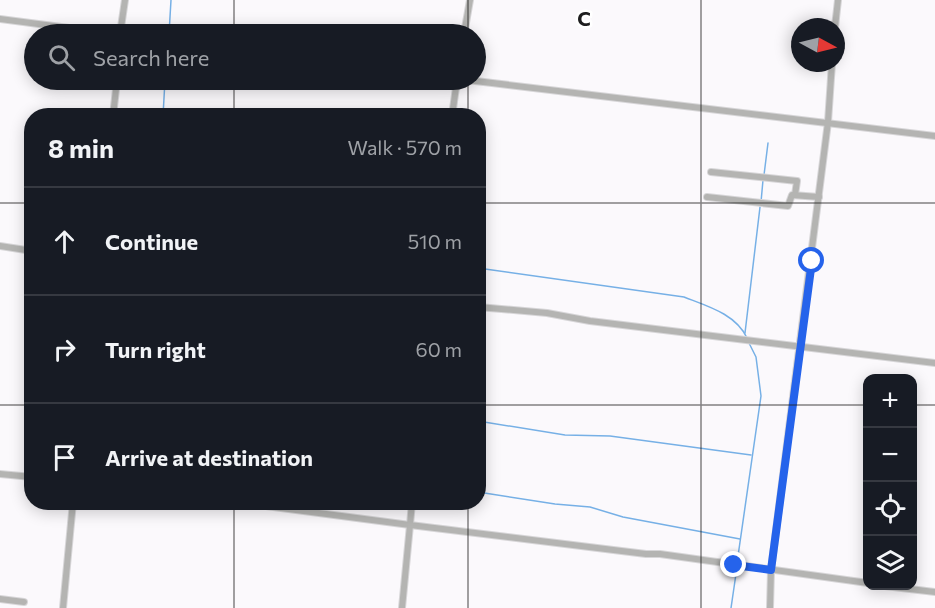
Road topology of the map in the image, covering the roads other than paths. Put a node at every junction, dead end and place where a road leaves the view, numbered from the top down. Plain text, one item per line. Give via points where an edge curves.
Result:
1 (125, 0) edge
2 (470, 0) edge
3 (838, 0) edge
4 (836, 18) edge
5 (0, 19) edge
6 (38, 24) edge
7 (121, 24) edge
8 (466, 24) edge
9 (831, 72) edge
10 (486, 82) edge
11 (116, 90) edge
12 (456, 90) edge
13 (114, 108) edge
14 (453, 108) edge
15 (828, 122) junction
16 (935, 136) edge
17 (711, 172) dead end
18 (795, 195) junction
19 (707, 197) dead end
20 (819, 197) junction
21 (0, 246) edge
22 (24, 250) edge
23 (486, 308) edge
24 (799, 345) junction
25 (935, 363) edge
26 (0, 474) edge
27 (24, 476) edge
28 (72, 510) edge
29 (296, 510) edge
30 (411, 510) edge
31 (410, 525) junction
32 (771, 570) junction
33 (863, 582) edge
34 (917, 589) edge
35 (935, 592) edge
36 (0, 599) edge
37 (24, 602) dead end
38 (63, 608) edge
39 (402, 608) edge
40 (770, 608) edge

1 - 7 street
2 - 8 street
3 - 4 street
5 - 6 street
9 - 15 street
10 - 15 street
11 - 13 street
12 - 14 street
15 - 16 street
15 - 20 street
17 - 18 street via 797,182
18 - 19 street via 788,206
18 - 20 street
20 - 24 street
21 - 22 street
23 - 24 street
24 - 25 street
24 - 32 street
26 - 27 street
28 - 38 street
29 - 31 street
30 - 31 street
31 - 32 street
31 - 39 street
32 - 33 street
32 - 40 street
34 - 35 street
36 - 37 street

